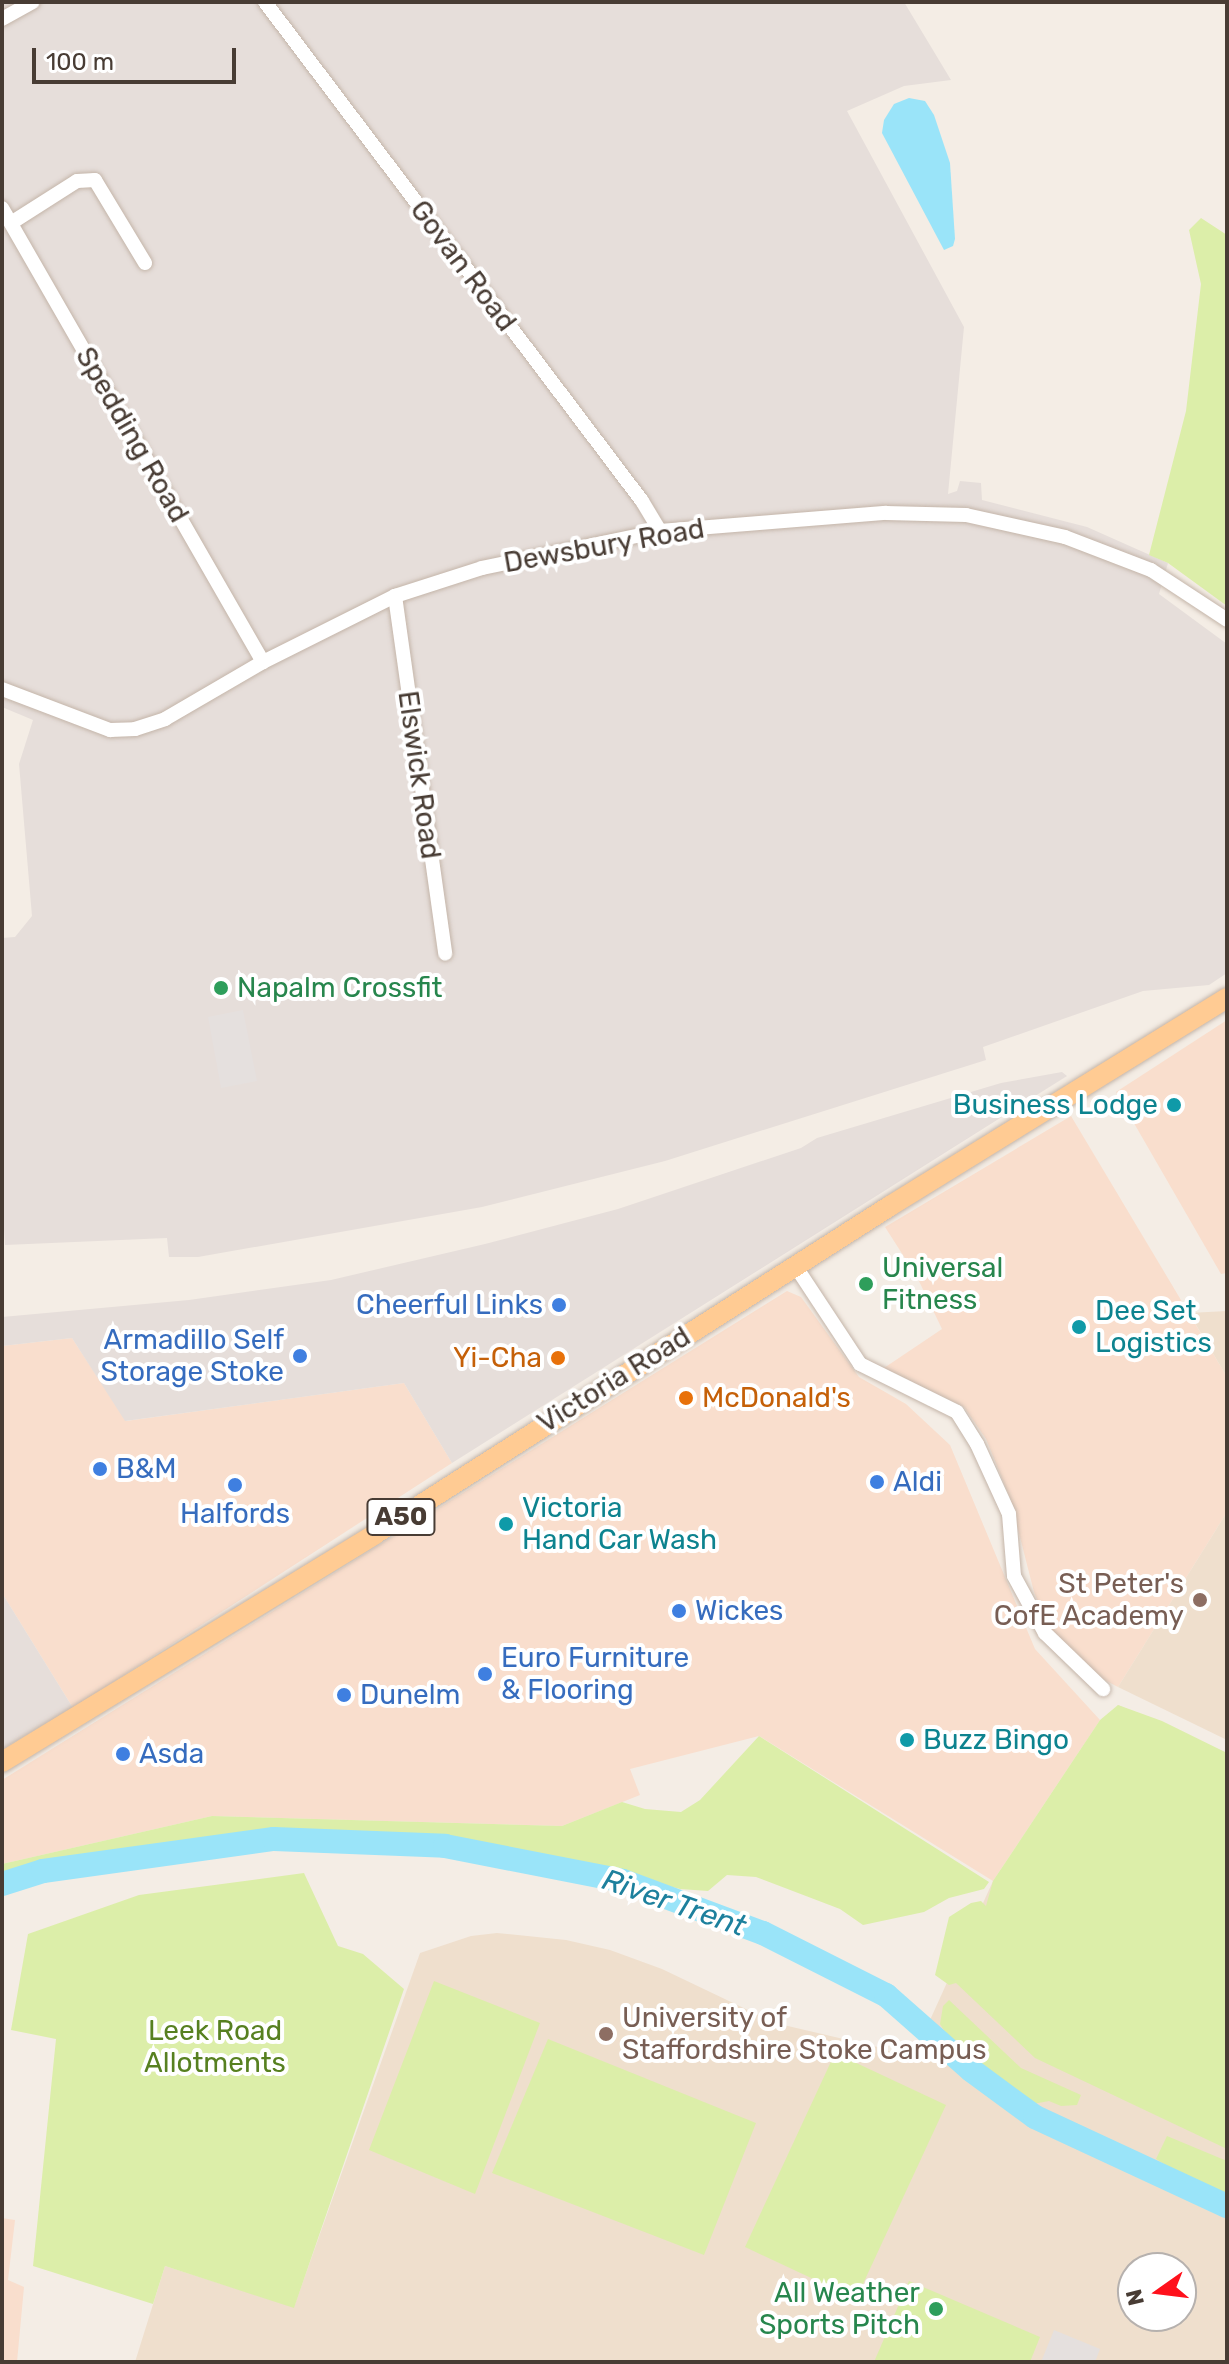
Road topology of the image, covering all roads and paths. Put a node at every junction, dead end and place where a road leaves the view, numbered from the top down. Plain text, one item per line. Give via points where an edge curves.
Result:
1 (33, 2) edge
2 (265, 2) edge
3 (2, 19) edge
4 (2, 208) edge
5 (11, 223) junction
6 (145, 263) dead end
7 (660, 531) junction
8 (395, 596) junction
9 (1227, 620) edge
10 (263, 662) junction
11 (2, 689) edge
12 (445, 954) dead end
13 (1227, 998) edge
14 (796, 1267) junction
15 (1103, 1689) dead end
16 (2, 1762) edge

1 - 3 street
2 - 7 street, Govan Road
4 - 5 street, Spedding Road
5 - 6 street via 77,181 95,180
5 - 10 street, Spedding Road
7 - 8 street, Dewsbury Road via 482,568
7 - 9 street, Dewsbury Road via 886,513 966,515 1016,523 1107,551 1151,570
8 - 10 street, Dewsbury Road
8 - 12 street, Elswick Road
10 - 11 street, Dewsbury Road via 165,719 135,729 110,730
13 - 14 main road, Victoria Road / A50
14 - 15 street via 860,1364 957,1412 1009,1514 1014,1576 1045,1633
14 - 16 main road, Victoria Road / A50

